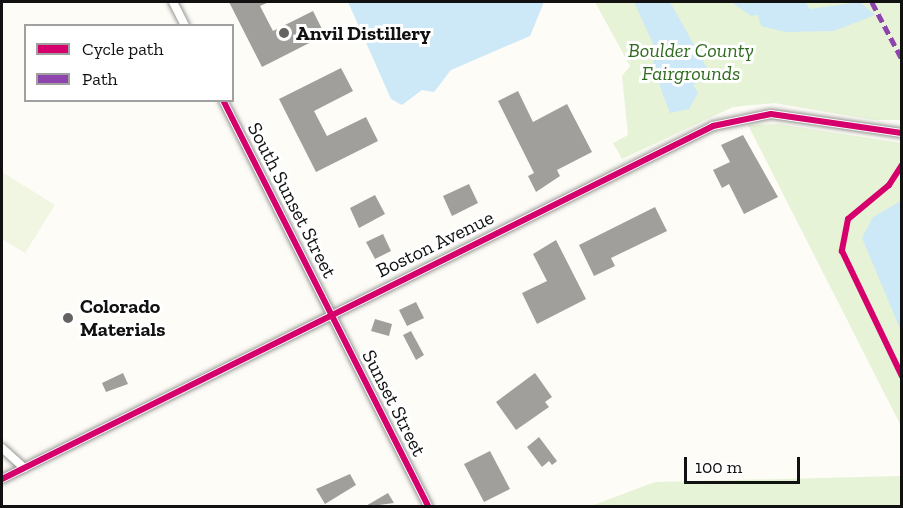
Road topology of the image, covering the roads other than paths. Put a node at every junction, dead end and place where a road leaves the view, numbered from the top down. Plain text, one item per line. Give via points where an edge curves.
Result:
1 (173, 2) edge
2 (184, 24) edge
3 (224, 102) edge
4 (902, 133) edge
5 (331, 314) junction
6 (2, 448) edge
7 (24, 468) junction
8 (2, 479) edge
9 (428, 507) edge

1 - 2 street
3 - 5 street, South Sunset Street
4 - 5 street, Boston Avenue via 771,114 731,119
5 - 7 street, Boston Avenue
5 - 9 street, Sunset Street
6 - 7 street
7 - 8 street, Boston Avenue

